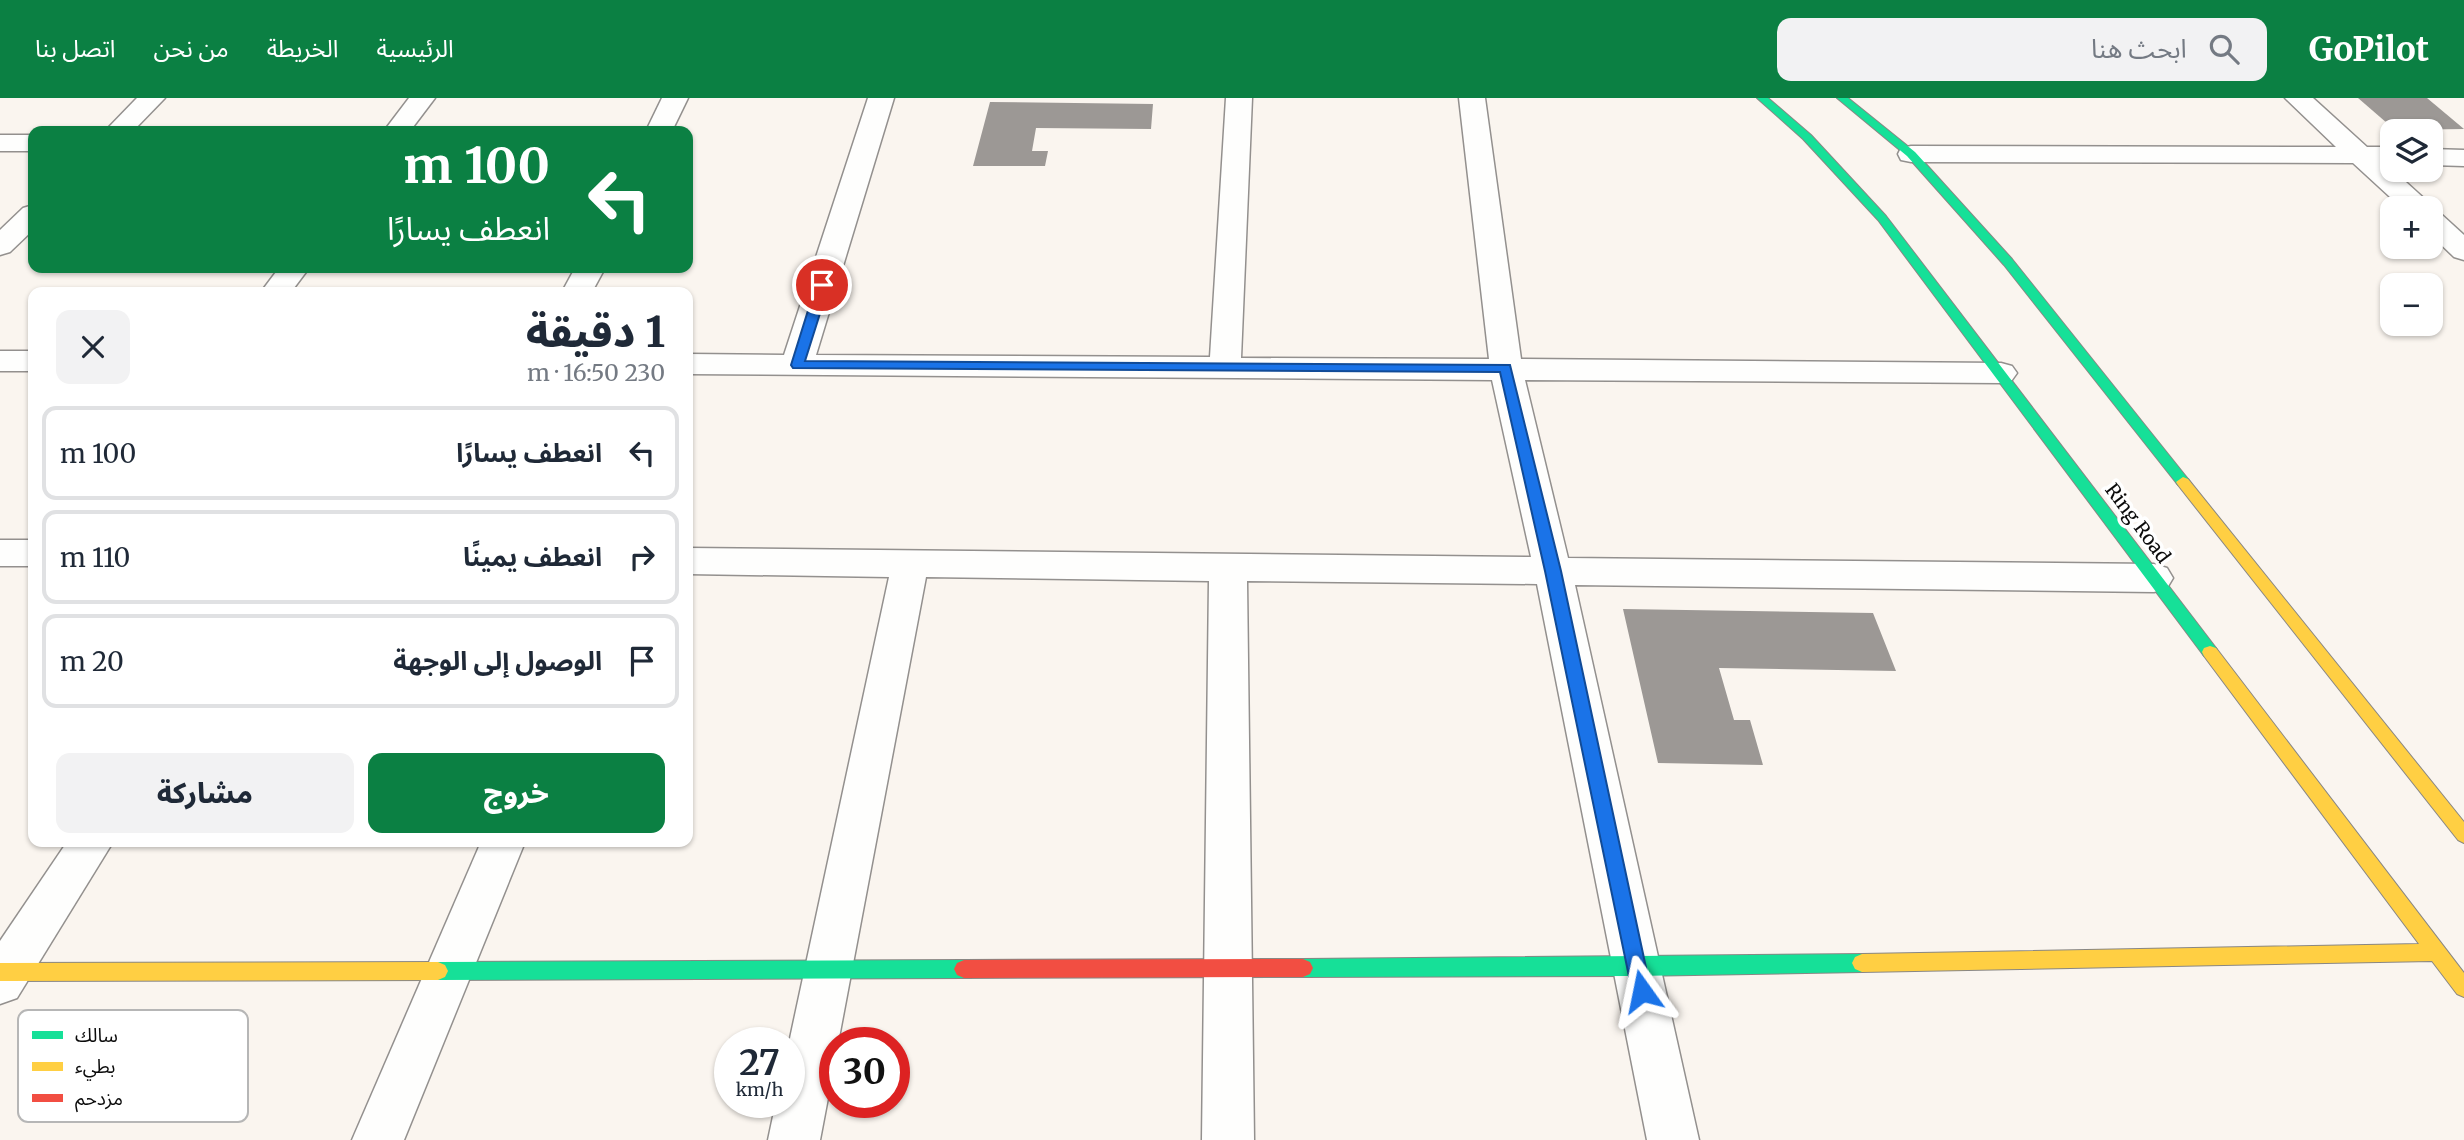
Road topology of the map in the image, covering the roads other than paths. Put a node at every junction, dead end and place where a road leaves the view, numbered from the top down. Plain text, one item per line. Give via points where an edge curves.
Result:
1 (152, 98) edge
2 (422, 98) edge
3 (676, 98) edge
4 (881, 98) edge
5 (1239, 98) edge
6 (1472, 98) edge
7 (1762, 98) edge
8 (1842, 98) edge
9 (2298, 98) edge
10 (123, 126) edge
11 (401, 126) edge
12 (662, 126) edge
13 (0, 142) edge
14 (28, 143) edge
15 (1911, 154) junction
16 (2358, 154) junction
17 (2380, 155) edge
18 (2443, 157) edge
19 (2464, 158) edge
20 (2404, 196) edge
21 (28, 218) edge
22 (2443, 231) edge
23 (2, 241) edge
24 (2464, 251) edge
25 (290, 273) edge
26 (279, 287) edge
27 (0, 361) edge
28 (28, 361) edge
29 (693, 364) edge
30 (797, 365) junction
31 (1225, 367) junction
32 (1506, 368) junction
33 (2001, 373) junction
34 (0, 553) edge
35 (28, 553) edge
36 (693, 561) edge
37 (910, 564) junction
38 (1228, 567) junction
39 (1553, 571) junction
40 (2154, 578) junction
41 (2464, 835) edge
42 (88, 847) edge
43 (501, 847) edge
44 (2436, 953) junction
45 (1636, 967) junction
46 (1228, 968) junction
47 (828, 969) junction
48 (449, 971) junction
49 (2, 975) edge
50 (2464, 988) edge
51 (378, 1140) edge
52 (794, 1140) edge
53 (1228, 1140) edge
54 (1673, 1140) edge

1 - 10 street
2 - 11 street
3 - 12 street
4 - 30 street
5 - 31 street
6 - 32 street
7 - 33 main road, Ring Road via 1807,137 1882,218
8 - 15 main road
9 - 16 street
13 - 14 street
15 - 16 street
15 - 41 main road via 2008,262
16 - 17 street
16 - 20 street
18 - 19 street
21 - 23 street
22 - 24 street
25 - 26 street
27 - 28 street
29 - 30 street
30 - 31 street
31 - 32 street
32 - 33 street
32 - 39 street
33 - 40 main road, Ring Road
34 - 35 street
36 - 37 street
37 - 38 street
37 - 47 street
38 - 39 street
38 - 46 street
39 - 40 street
39 - 45 street
40 - 44 main road, Ring Road
42 - 49 street
43 - 48 street
44 - 45 main road
44 - 50 main road, Ring Road
45 - 46 main road
45 - 54 street
46 - 47 main road
46 - 53 street
47 - 48 main road
47 - 52 street
48 - 49 main road
48 - 51 street

